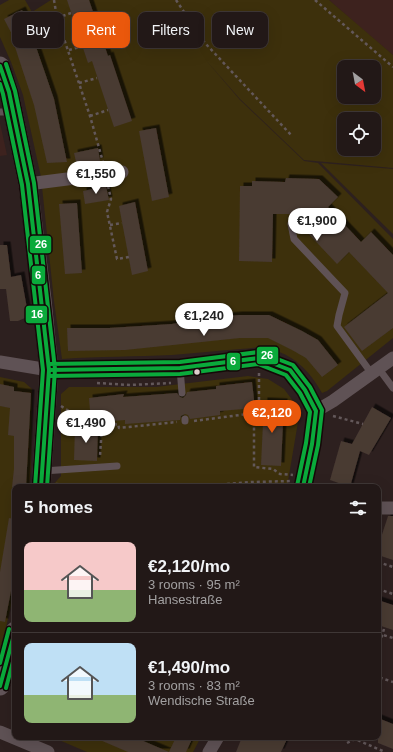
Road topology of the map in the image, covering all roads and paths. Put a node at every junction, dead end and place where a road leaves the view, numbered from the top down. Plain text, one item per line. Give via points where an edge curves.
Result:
1 (54, 0) edge
2 (176, 0) edge
3 (314, 0) edge
4 (56, 12) edge
5 (71, 13) dead end
6 (64, 16) edge
7 (64, 38) edge
8 (75, 48) edge
9 (68, 50) junction
10 (0, 66) edge
11 (393, 67) edge
12 (97, 78) dead end
13 (79, 83) junction
14 (108, 110) dead end
15 (7, 112) edge
16 (90, 116) junction
17 (292, 136) dead end
18 (122, 172) dead end
19 (106, 174) junction
20 (28, 184) junction
21 (122, 223) dead end
22 (291, 224) dead end
23 (110, 225) junction
24 (128, 257) dead end
25 (259, 358) junction
26 (393, 358) edge
27 (0, 362) edge
28 (180, 368) junction
29 (49, 370) junction
30 (376, 372) junction
31 (393, 388) edge
32 (182, 392) dead end
33 (47, 397) junction
34 (316, 411) junction
35 (334, 416) dead end
36 (363, 424) dead end
37 (100, 456) dead end
38 (117, 466) dead end
39 (42, 480) edge
40 (305, 481) edge
41 (69, 484) edge
42 (228, 484) edge
43 (381, 508) edge
44 (393, 508) edge
45 (381, 563) edge
46 (393, 567) edge
47 (381, 590) edge
48 (393, 594) edge
49 (384, 628) dead end
50 (383, 634) junction
51 (393, 638) edge
52 (381, 640) edge
53 (12, 642) edge
54 (381, 678) edge
55 (393, 682) edge
56 (0, 686) edge
57 (0, 732) edge
58 (12, 737) edge
59 (19, 740) edge
60 (216, 740) edge
61 (347, 743) dead end
62 (48, 752) edge
63 (210, 752) edge
64 (385, 752) edge

1 - 4 path
2 - 17 path via 205,43
3 - 11 path
5 - 6 path
7 - 9 path
8 - 9 path
9 - 13 path
10 - 15 street via 9,92
12 - 13 path
13 - 16 path
14 - 16 path
15 - 20 street
16 - 19 path
18 - 19 street
19 - 20 street
19 - 23 path via 111,199 107,212
20 - 29 street
21 - 23 path
22 - 30 lane via 294,239 345,293 337,326
23 - 24 path via 117,259
25 - 28 street
25 - 34 street via 290,370
25 - 40 path via 258,402 254,417 254,467 273,469 280,474
26 - 30 street
27 - 29 street
28 - 29 street
28 - 32 lane
29 - 33 street
30 - 31 lane
30 - 34 street
33 - 37 path via 91,425 102,426
33 - 39 street
34 - 40 street
35 - 36 path
38 - 39 lane
39 - 41 path
40 - 42 path
43 - 44 street
45 - 46 path
47 - 48 path
49 - 50 path
50 - 51 path
50 - 52 path
53 - 56 street
54 - 55 path
57 - 58 street
59 - 62 street
60 - 63 street
61 - 64 path via 355,740

